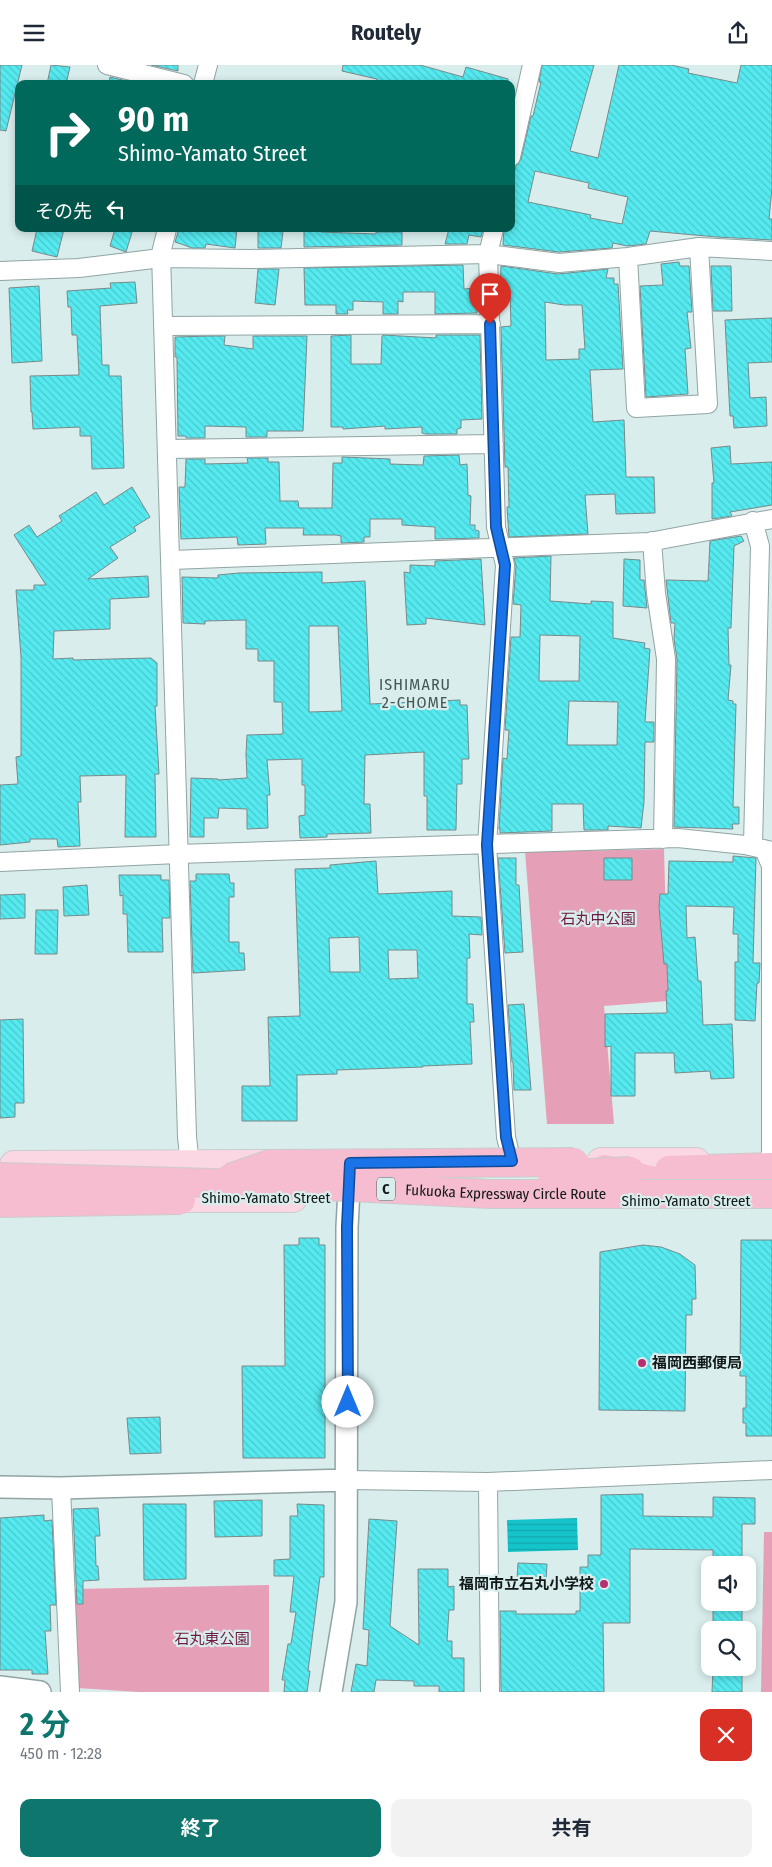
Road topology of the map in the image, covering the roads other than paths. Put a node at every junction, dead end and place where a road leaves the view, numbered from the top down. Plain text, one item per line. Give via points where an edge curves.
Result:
1 (107, 65) edge
2 (208, 65) edge
3 (532, 65) edge
4 (168, 80) edge
5 (204, 80) edge
6 (515, 139) edge
7 (166, 232) edge
8 (493, 232) edge
9 (699, 247) junction
10 (772, 251) edge
11 (488, 254) junction
12 (628, 257) junction
13 (161, 259) junction
14 (0, 271) edge
15 (490, 324) junction
16 (163, 326) junction
17 (494, 444) junction
18 (168, 449) junction
19 (772, 519) edge
20 (753, 521) junction
21 (652, 541) junction
22 (501, 546) junction
23 (172, 560) junction
24 (663, 839) junction
25 (487, 845) junction
26 (763, 849) edge
27 (178, 854) junction
28 (0, 862) edge
29 (512, 1161) junction
30 (772, 1162) edge
31 (190, 1164) junction
32 (0, 1165) edge
33 (772, 1167) edge
34 (0, 1177) edge
35 (772, 1182) edge
36 (350, 1183) junction
37 (772, 1194) edge
38 (0, 1198) edge
39 (163, 1200) junction
40 (772, 1200) edge
41 (0, 1203) edge
42 (772, 1470) edge
43 (348, 1480) junction
44 (488, 1482) junction
45 (0, 1487) edge
46 (61, 1487) junction
47 (0, 1687) edge
48 (40, 1692) edge
49 (70, 1692) edge
50 (331, 1692) edge
51 (490, 1692) edge

1 - 4 street
2 - 5 street
3 - 6 street
7 - 13 street
8 - 11 street
9 - 10 street
9 - 12 street
9 - 12 street via 708,404 636,408
11 - 12 street via 560,263
11 - 13 street
11 - 15 street
13 - 14 street via 79,268
13 - 16 street
15 - 16 street
15 - 17 street
16 - 18 street
17 - 18 street
17 - 22 street via 496,527
18 - 23 street
19 - 20 street
20 - 21 street
20 - 26 street via 760,546
21 - 22 street
21 - 24 street via 666,659
22 - 23 street
22 - 25 street via 505,565
23 - 27 street
24 - 25 street
24 - 26 street
25 - 27 street
25 - 29 street via 506,1137
26 - 30 street via 771,866
27 - 28 street
27 - 31 street
29 - 30 main road, Shimo-Yamato Street
29 - 36 main road, Shimo-Yamato Street
31 - 32 main road, Shimo-Yamato Street
31 - 36 main road, Shimo-Yamato Street
33 - 36 highway, bridge
34 - 36 highway, Fukuoka Expressway Circle Route / C, bridge
35 - 39 highway, bridge via 660,1182 574,1162 270,1165
36 - 37 highway, Fukuoka Expressway Circle Route / C, bridge via 490,1194
36 - 38 main road, Shimo-Yamato Street
36 - 40 main road, Shimo-Yamato Street
36 - 43 street
39 - 40 highway, Fukuoka Expressway Circle Route / C, bridge via 350,1197
39 - 41 highway, Fukuoka Expressway Circle Route / C, bridge
42 - 44 street
43 - 44 street
43 - 46 street
43 - 50 street via 346,1602
44 - 51 street
45 - 46 street
46 - 49 street
47 - 48 street

